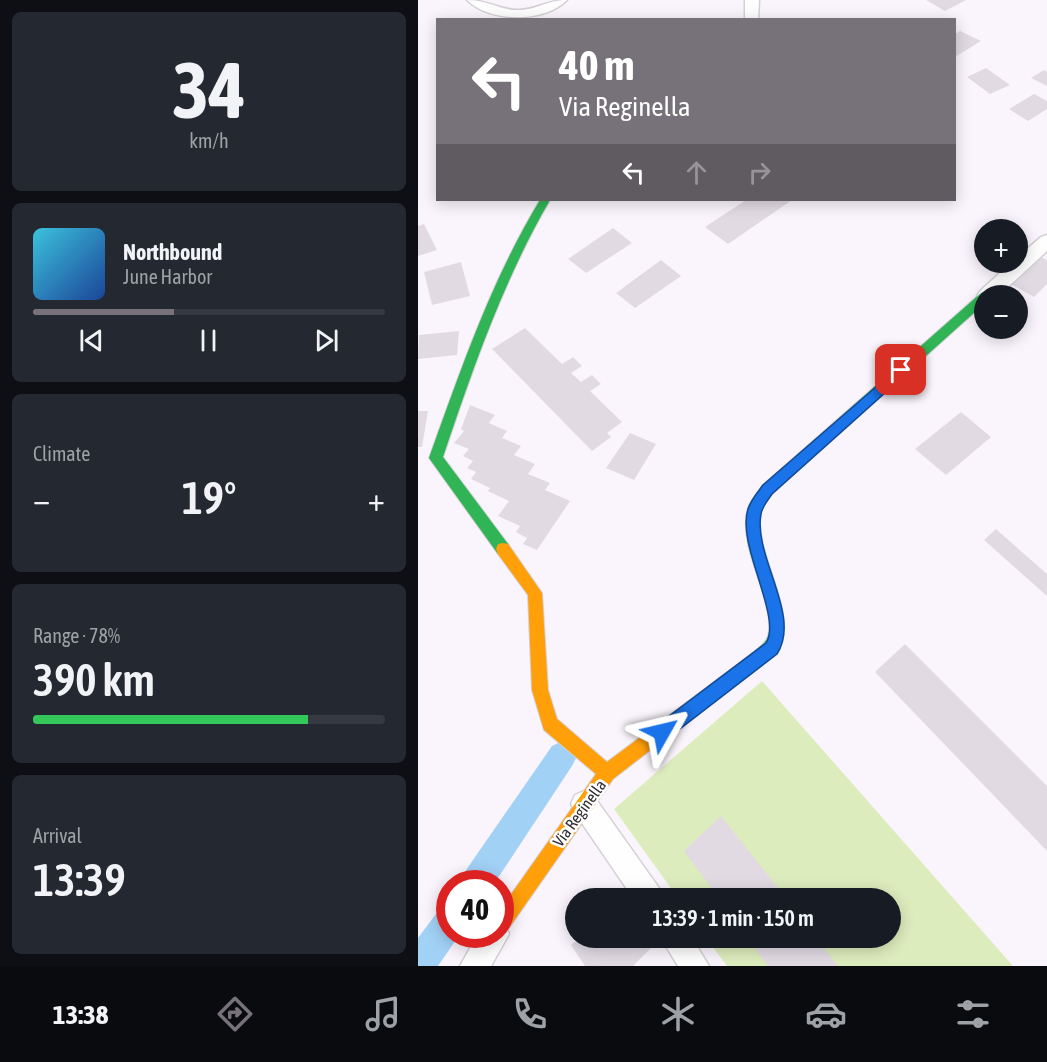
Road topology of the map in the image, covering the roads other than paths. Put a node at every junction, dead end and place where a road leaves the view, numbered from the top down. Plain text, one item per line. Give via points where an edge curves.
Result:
1 (474, 0) edge
2 (560, 0) edge
3 (752, 0) edge
4 (752, 18) edge
5 (544, 201) edge
6 (1046, 241) edge
7 (997, 285) edge
8 (974, 306) edge
9 (607, 773) junction
10 (583, 804) junction
11 (642, 888) edge
12 (514, 905) edge
13 (486, 948) edge
14 (682, 948) edge
15 (474, 966) edge
16 (695, 966) edge

1 - 2 street via 498,12 515,15 536,13
3 - 4 street
5 - 9 street via 495,292 436,458 535,593 540,690 550,724
6 - 7 street, Via Reginella
8 - 9 street, Via Reginella via 768,489 754,509 752,531 778,631 771,648
9 - 10 street, Via Reginella
10 - 11 street
10 - 12 street, Via Reginella
13 - 15 street
14 - 16 street

